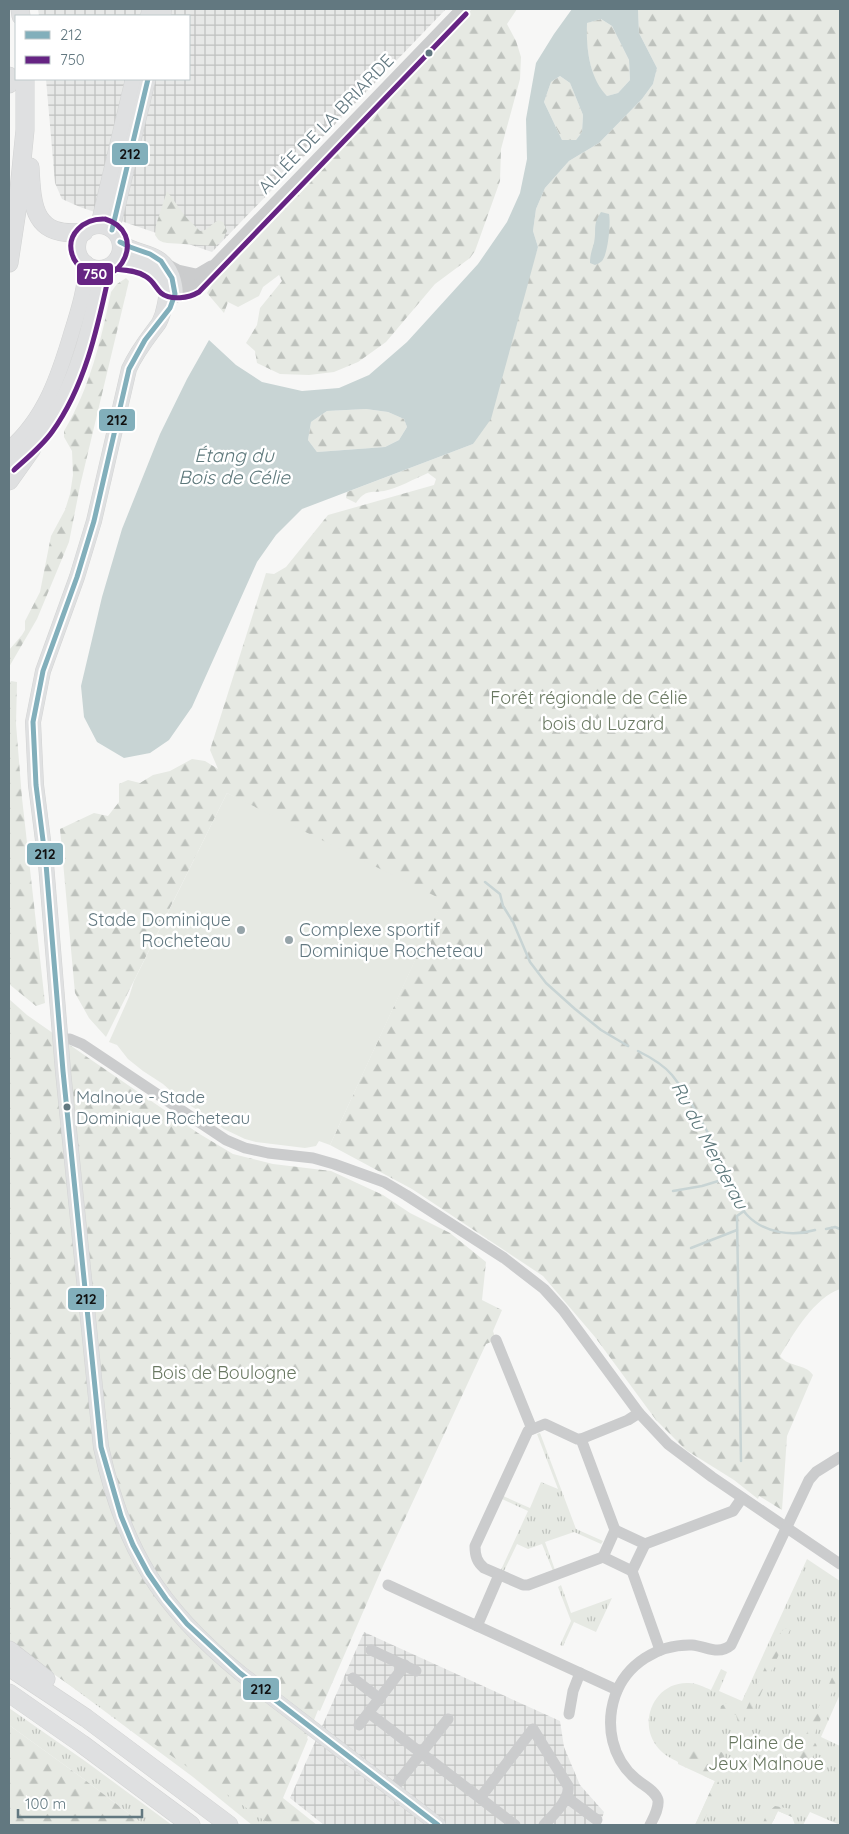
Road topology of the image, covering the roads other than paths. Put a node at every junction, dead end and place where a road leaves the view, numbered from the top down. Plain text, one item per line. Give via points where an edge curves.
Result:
1 (461, 9) edge
2 (9, 76) edge
3 (25, 80) edge
4 (133, 80) edge
5 (148, 80) edge
6 (9, 84) edge
7 (25, 130) junction
8 (103, 232) junction
9 (163, 262) junction
10 (9, 263) edge
11 (86, 263) junction
12 (215, 264) junction
13 (108, 265) junction
14 (196, 274) junction
15 (172, 287) junction
16 (36, 439) junction
17 (9, 449) edge
18 (9, 464) edge
19 (9, 481) edge
20 (60, 1039) junction
21 (496, 1340) dead end
22 (639, 1413) junction
23 (532, 1429) junction
24 (581, 1439) junction
25 (840, 1457) edge
26 (742, 1498) junction
27 (787, 1528) junction
28 (615, 1530) junction
29 (645, 1544) junction
30 (602, 1557) junction
31 (840, 1564) edge
32 (632, 1571) junction
33 (500, 1575) junction
34 (388, 1585) dead end
35 (476, 1626) junction
36 (9, 1650) edge
37 (371, 1650) dead end
38 (660, 1650) junction
39 (405, 1666) junction
40 (9, 1667) edge
41 (416, 1671) dead end
42 (580, 1674) junction
43 (353, 1678) dead end
44 (617, 1690) junction
45 (9, 1693) edge
46 (380, 1699) junction
47 (369, 1713) junction
48 (569, 1714) dead end
49 (86, 1718) junction
50 (448, 1719) dead end
51 (359, 1725) dead end
52 (421, 1753) junction
53 (392, 1790) junction
54 (566, 1797) junction
55 (480, 1798) junction
56 (597, 1820) dead end
57 (191, 1825) edge
58 (228, 1825) edge
59 (438, 1825) edge
60 (515, 1825) edge
61 (544, 1825) edge
62 (650, 1825) edge

1 - 12 street, ALLÉE DE LA BRIARDE
2 - 6 highway
3 - 7 highway
4 - 8 main road
5 - 8 main road
7 - 8 highway via 30,143 31,190 37,213 45,225 56,231 72,233
7 - 10 highway
8 - 9 main road via 133,250
8 - 11 main road via 78,243
8 - 13 main road via 120,249
9 - 14 street
9 - 15 main road via 170,272
11 - 13 main road via 91,266
11 - 17 main road via 83,289 56,381 34,422
12 - 14 street, ALLÉE DE LA BRIARDE
12 - 15 street, ALLÉE DE LA BRIARDE via 214,269 195,286 183,291
13 - 15 main road via 130,262 146,267
13 - 16 main road via 75,371 59,406
14 - 15 street, ALLÉE DE LA BRIARDE
15 - 20 main road via 172,305 168,313 140,346 129,369 94,521 43,671 33,722
16 - 18 main road
16 - 19 highway
20 - 22 street via 82,1044 226,1140 268,1153 314,1158 384,1182 504,1258 544,1289 575,1325
20 - 53 main road via 101,1447 118,1511 132,1545 167,1601 212,1650
21 - 23 street
22 - 24 street
22 - 26 street via 682,1455
23 - 24 street via 545,1424
23 - 33 street via 528,1430 475,1546 479,1564
24 - 28 street
25 - 27 street via 812,1476
26 - 27 street
26 - 29 street via 733,1511
27 - 31 street
27 - 38 street via 732,1645 718,1651 691,1645
28 - 29 street
28 - 30 street
29 - 32 street
30 - 32 street
30 - 33 street via 528,1585
32 - 38 street
33 - 35 street
34 - 35 street
35 - 42 street
36 - 49 highway via 83,1707
37 - 39 street
38 - 44 street via 635,1665
39 - 41 street
39 - 46 street
40 - 49 highway
42 - 44 street
42 - 48 street
43 - 46 street
44 - 62 street via 611,1708 612,1738 627,1770 656,1796 658,1807
45 - 57 highway
46 - 47 street
47 - 51 street
47 - 52 street
49 - 58 highway
50 - 52 street
52 - 53 street
52 - 55 street
53 - 59 main road
54 - 55 street via 568,1786 532,1729
54 - 56 street
54 - 61 street
55 - 60 street

